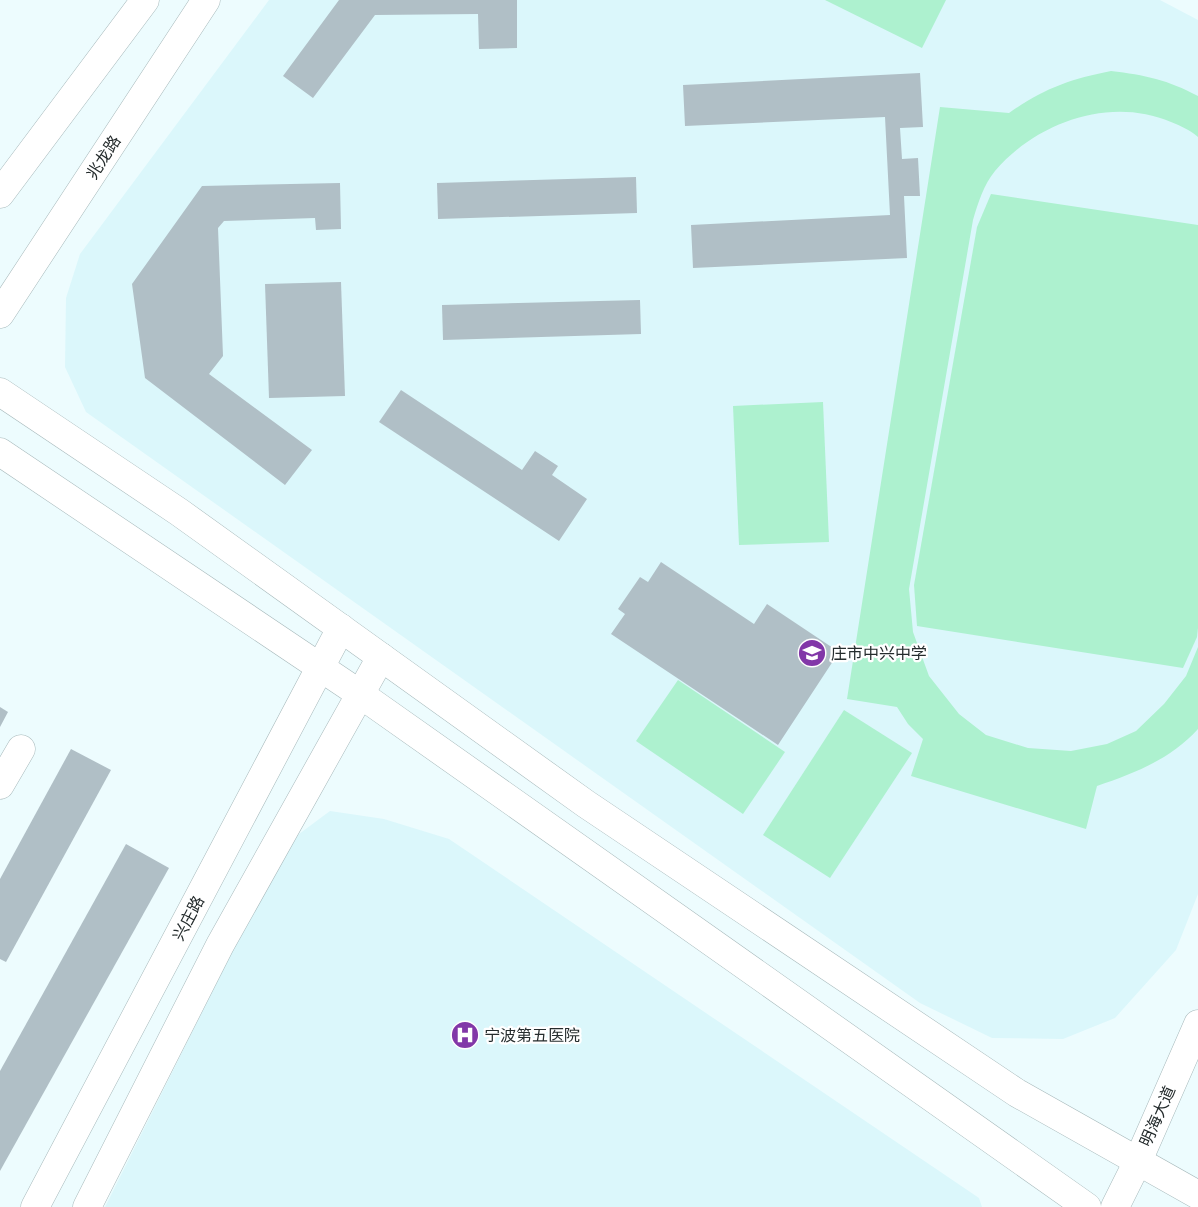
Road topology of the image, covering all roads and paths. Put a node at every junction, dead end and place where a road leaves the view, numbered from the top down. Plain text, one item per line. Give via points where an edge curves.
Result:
1 (145, 0) edge
2 (206, 0) edge
3 (0, 194) edge
4 (0, 314) edge
5 (0, 392) edge
6 (0, 452) edge
7 (341, 628) junction
8 (381, 657) junction
9 (320, 667) junction
10 (360, 694) junction
11 (21, 749) dead end
12 (0, 785) edge
13 (1198, 1024) edge
14 (1138, 1161) junction
15 (1198, 1195) edge
16 (35, 1207) edge
17 (87, 1207) edge
18 (1087, 1207) edge
19 (1115, 1207) edge

1 - 3 street
2 - 4 street, 兆龙路
5 - 7 street via 179,512
6 - 9 street
7 - 8 street
7 - 9 street, 兴庄路
8 - 10 street
8 - 14 street via 586,804 1017,1093
9 - 10 street
9 - 16 street, 兴庄路
10 - 17 street via 220,945
10 - 18 street
11 - 12 street
13 - 14 street, 明海大道
14 - 15 street
14 - 19 street, 明海大道

